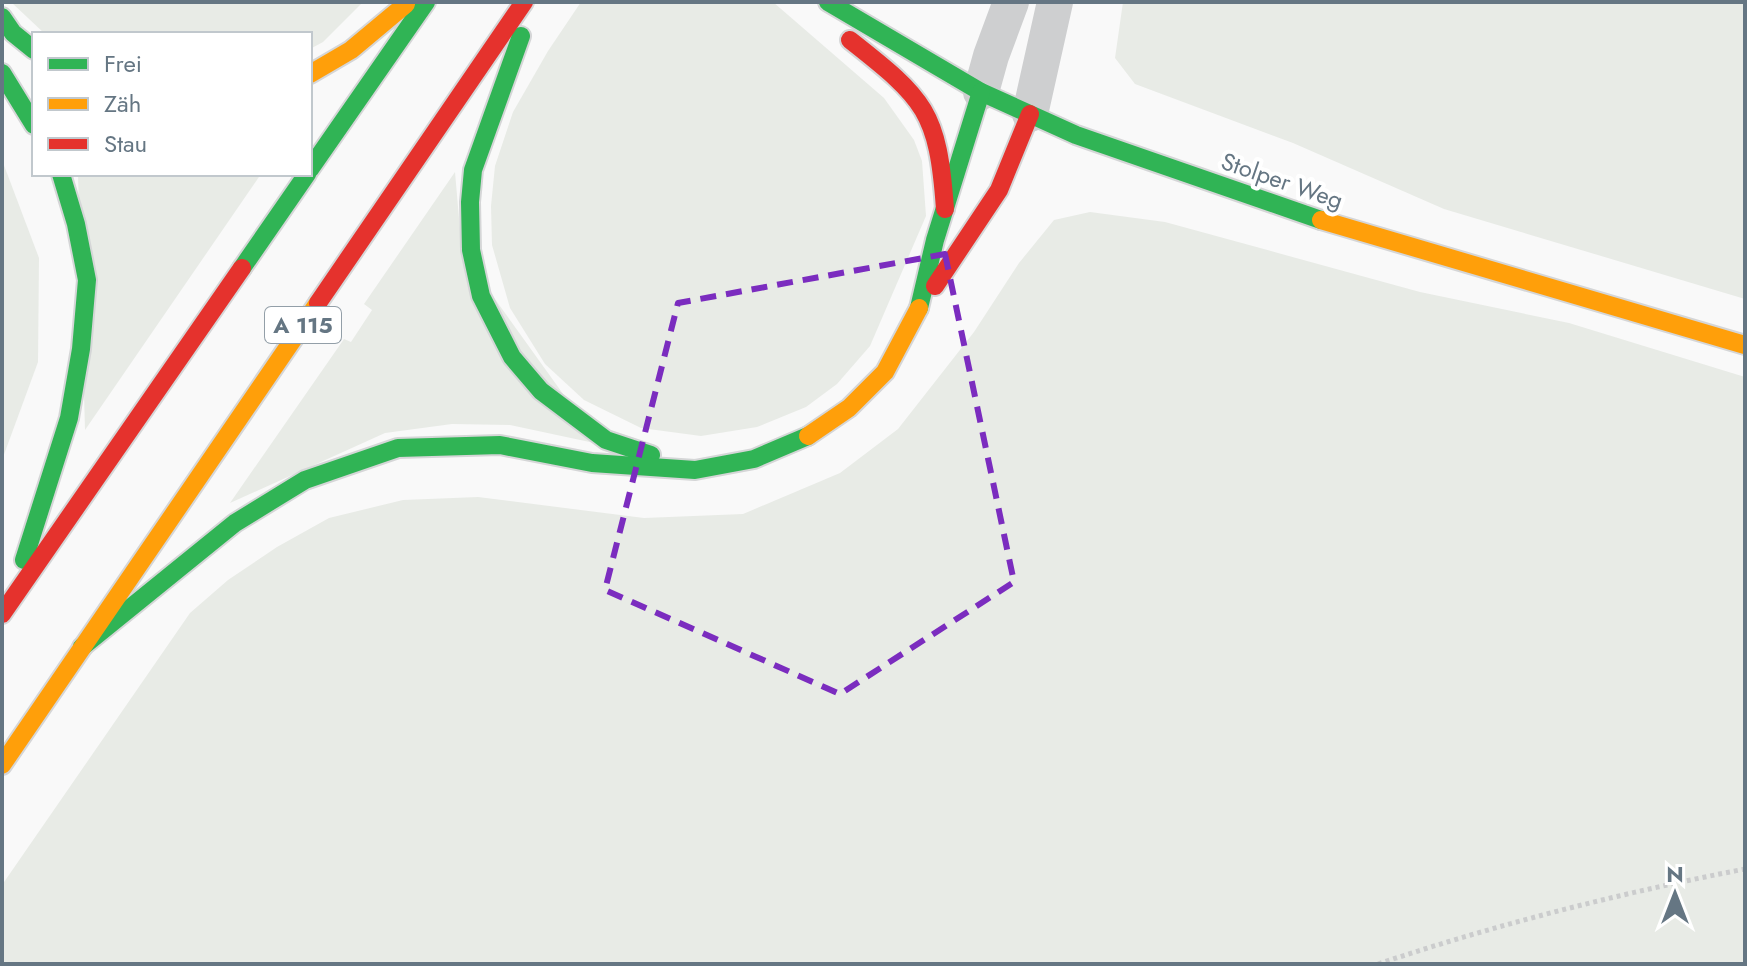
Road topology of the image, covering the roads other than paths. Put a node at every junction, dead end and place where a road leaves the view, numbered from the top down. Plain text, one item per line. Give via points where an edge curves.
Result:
1 (408, 2) edge
2 (426, 2) edge
3 (524, 2) edge
4 (533, 2) edge
5 (826, 2) edge
6 (1011, 2) edge
7 (1055, 2) edge
8 (2, 17) edge
9 (32, 48) edge
10 (2, 73) edge
11 (312, 73) edge
12 (981, 92) junction
13 (1030, 114) junction
14 (32, 122) edge
15 (312, 166) edge
16 (62, 176) edge
17 (305, 176) edge
18 (945, 209) junction
19 (919, 308) junction
20 (1745, 345) edge
21 (695, 470) junction
22 (6, 608) edge
23 (82, 647) junction
24 (2, 765) edge

1 - 11 main road via 351,50
2 - 15 main road
3 - 23 main road, A 115
4 - 21 main road via 473,170 471,250 481,296 512,357 541,391 606,440
5 - 12 main road, Stolper Weg
5 - 18 main road via 839,31 912,92 931,122
6 - 12 street
7 - 13 street
8 - 9 main road
10 - 14 main road
12 - 13 main road, Stolper Weg
12 - 18 main road
13 - 19 main road via 999,190
13 - 20 main road, Stolper Weg via 1287,209
16 - 22 main road via 87,280 81,349 69,418
17 - 22 main road
18 - 19 main road
19 - 21 main road via 885,372 849,408 806,437 754,459
21 - 23 main road via 592,463 500,445 398,448 305,480 235,523
23 - 24 main road, A 115

